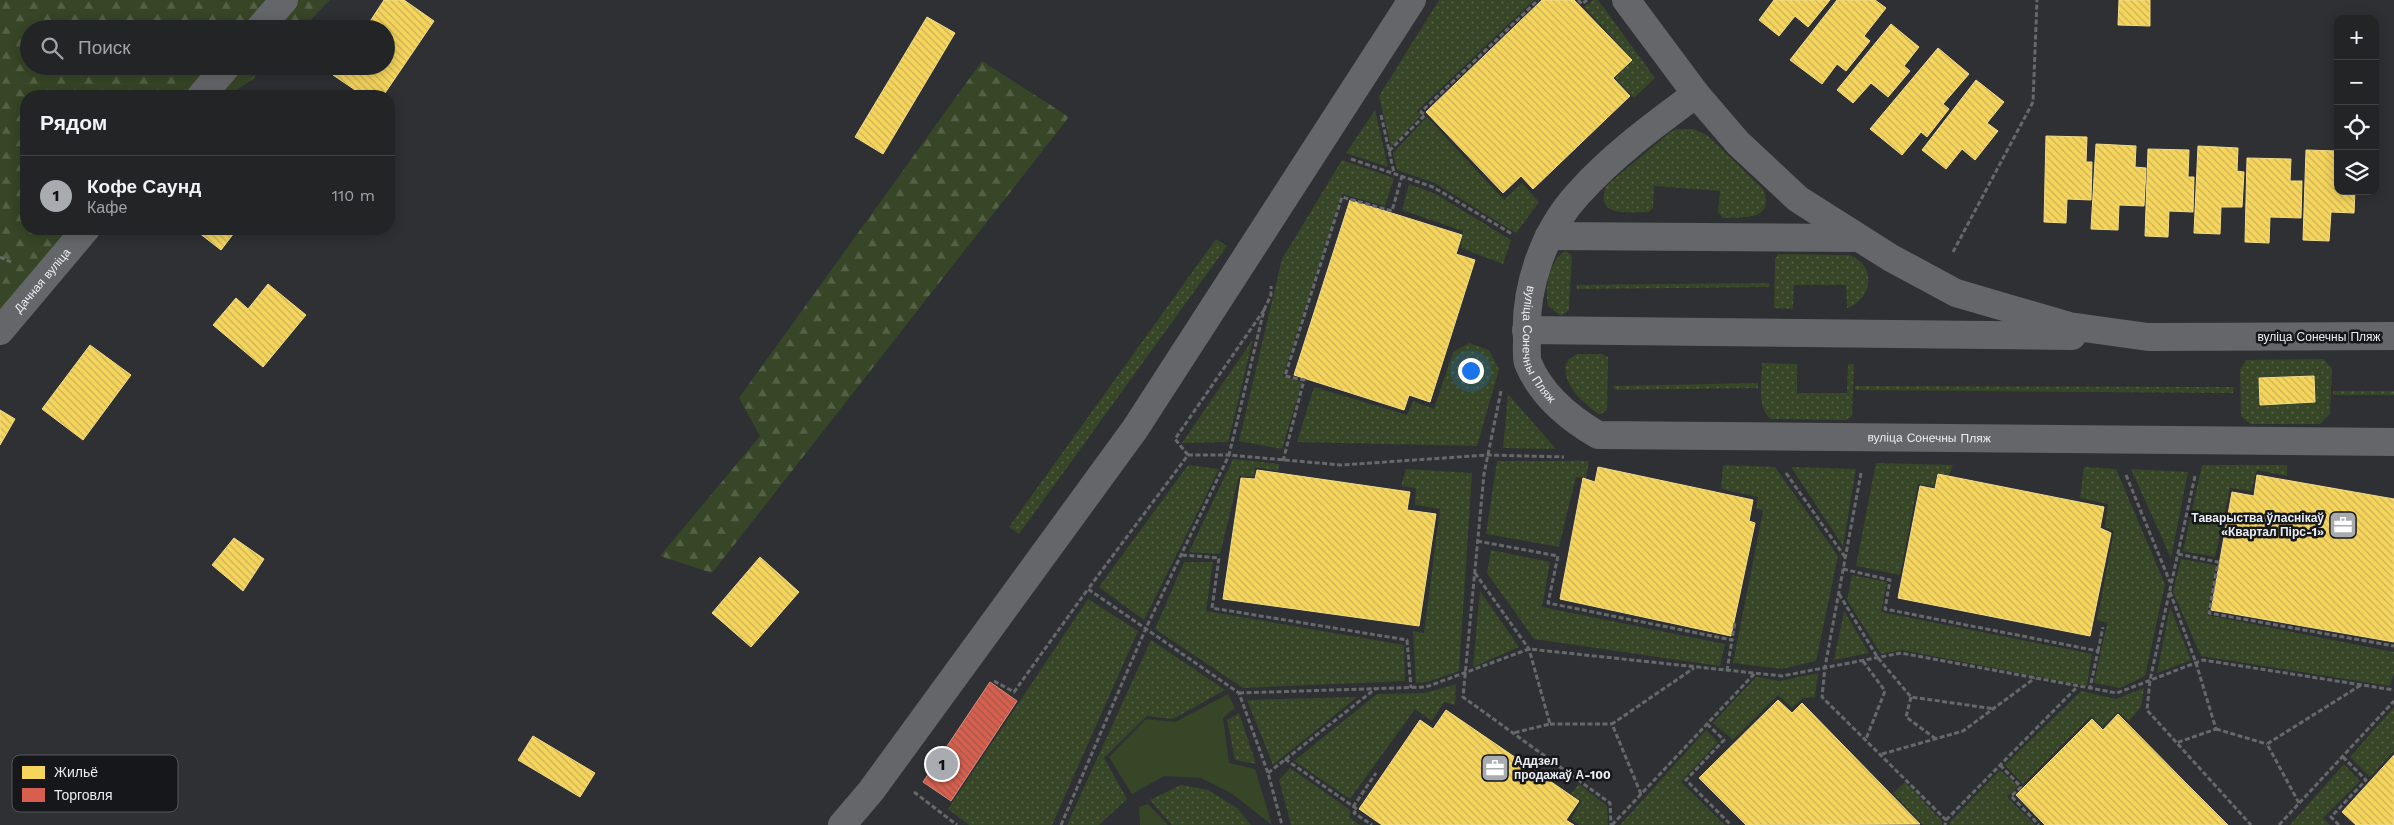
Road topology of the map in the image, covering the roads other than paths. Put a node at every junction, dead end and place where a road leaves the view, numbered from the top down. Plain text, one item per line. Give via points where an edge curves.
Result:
1 (284, 0) edge
2 (1412, 0) edge
3 (1626, 0) edge
4 (267, 20) edge
5 (219, 75) edge
6 (206, 90) edge
7 (1696, 94) junction
8 (81, 235) edge
9 (1549, 236) junction
10 (1859, 238) junction
11 (1526, 330) junction
12 (0, 331) edge
13 (2394, 336) edge
14 (2148, 337) junction
15 (2394, 442) edge
16 (842, 825) edge

1 - 4 street
2 - 16 street via 1135,429
3 - 7 street
5 - 6 street
7 - 9 street, вуліца Сонечны Пляж via 1628,145 1577,194
7 - 10 street, вуліца Сонечны Пляж via 1738,143 1798,199
8 - 12 street, Дачная вуліца
9 - 10 street
9 - 11 street, вуліца Сонечны Пляж via 1534,278
10 - 14 street, вуліца Сонечны Пляж via 1956,293 2069,326
11 - 14 street
11 - 15 street, вуліца Сонечны Пляж via 1528,361 1539,382 1555,403 1598,435
13 - 14 street, вуліца Сонечны Пляж

